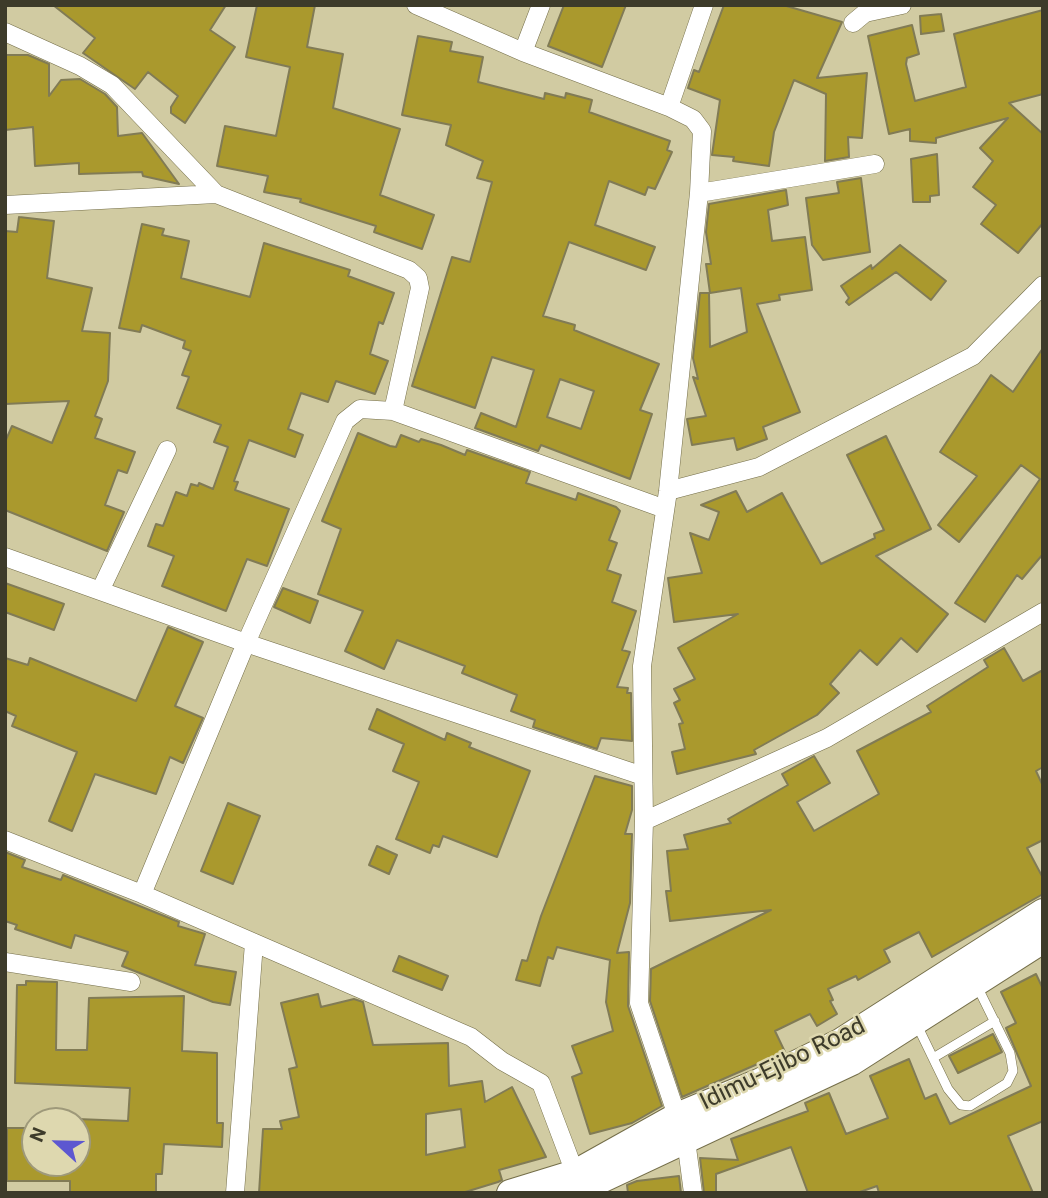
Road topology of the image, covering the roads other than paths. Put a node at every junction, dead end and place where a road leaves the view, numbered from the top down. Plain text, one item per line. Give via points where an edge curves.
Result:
1 (416, 5) edge
2 (541, 5) edge
3 (704, 5) edge
4 (902, 5) edge
5 (853, 23) dead end
6 (5, 32) edge
7 (523, 52) junction
8 (669, 107) junction
9 (875, 164) dead end
10 (699, 193) junction
11 (216, 194) junction
12 (5, 205) edge
13 (1043, 285) edge
14 (393, 411) junction
15 (167, 450) dead end
16 (667, 500) junction
17 (5, 557) edge
18 (101, 589) junction
19 (1043, 612) edge
20 (246, 643) junction
21 (643, 776) junction
22 (644, 821) junction
23 (5, 840) edge
24 (142, 894) junction
25 (1043, 912) edge
26 (1043, 940) edge
27 (254, 943) junction
28 (5, 962) edge
29 (131, 982) dead end
30 (976, 984) junction
31 (995, 1021) junction
32 (915, 1022) junction
33 (933, 1058) junction
34 (682, 1128) junction
35 (574, 1183) edge
36 (235, 1193) edge
37 (510, 1193) edge
38 (693, 1193) edge

1 - 7 street
2 - 7 street
3 - 8 street
4 - 5 street via 865,13
6 - 11 street via 112,85
7 - 8 street
8 - 10 street via 693,119 702,131
9 - 10 street
10 - 16 street
11 - 12 street
11 - 14 street via 409,270 418,278 420,288
13 - 16 street via 973,356 759,467
14 - 16 street
14 - 20 street via 360,409 345,421
15 - 18 street
16 - 21 street via 642,666
17 - 18 street
18 - 20 street
19 - 22 street via 827,738
20 - 21 street
20 - 24 street
21 - 22 street
22 - 34 street via 639,1003
23 - 24 street
24 - 27 street
25 - 34 main road, Idimu-Ejibo Road via 840,1042 759,1082
26 - 30 main road, Idimu-Ejibo Road
27 - 35 street via 471,1037 502,1062 541,1083
27 - 36 street
28 - 29 street
30 - 31 lane
30 - 32 main road, Idimu-Ejibo Road
31 - 33 lane
31 - 33 lane via 1013,1071 1007,1083 970,1106 955,1100
32 - 33 lane
32 - 34 main road, Idimu-Ejibo Road via 852,1062
34 - 35 main road, Idimu-Ejibo Road
34 - 38 street
35 - 37 main road, Idimu-Ejibo Road

